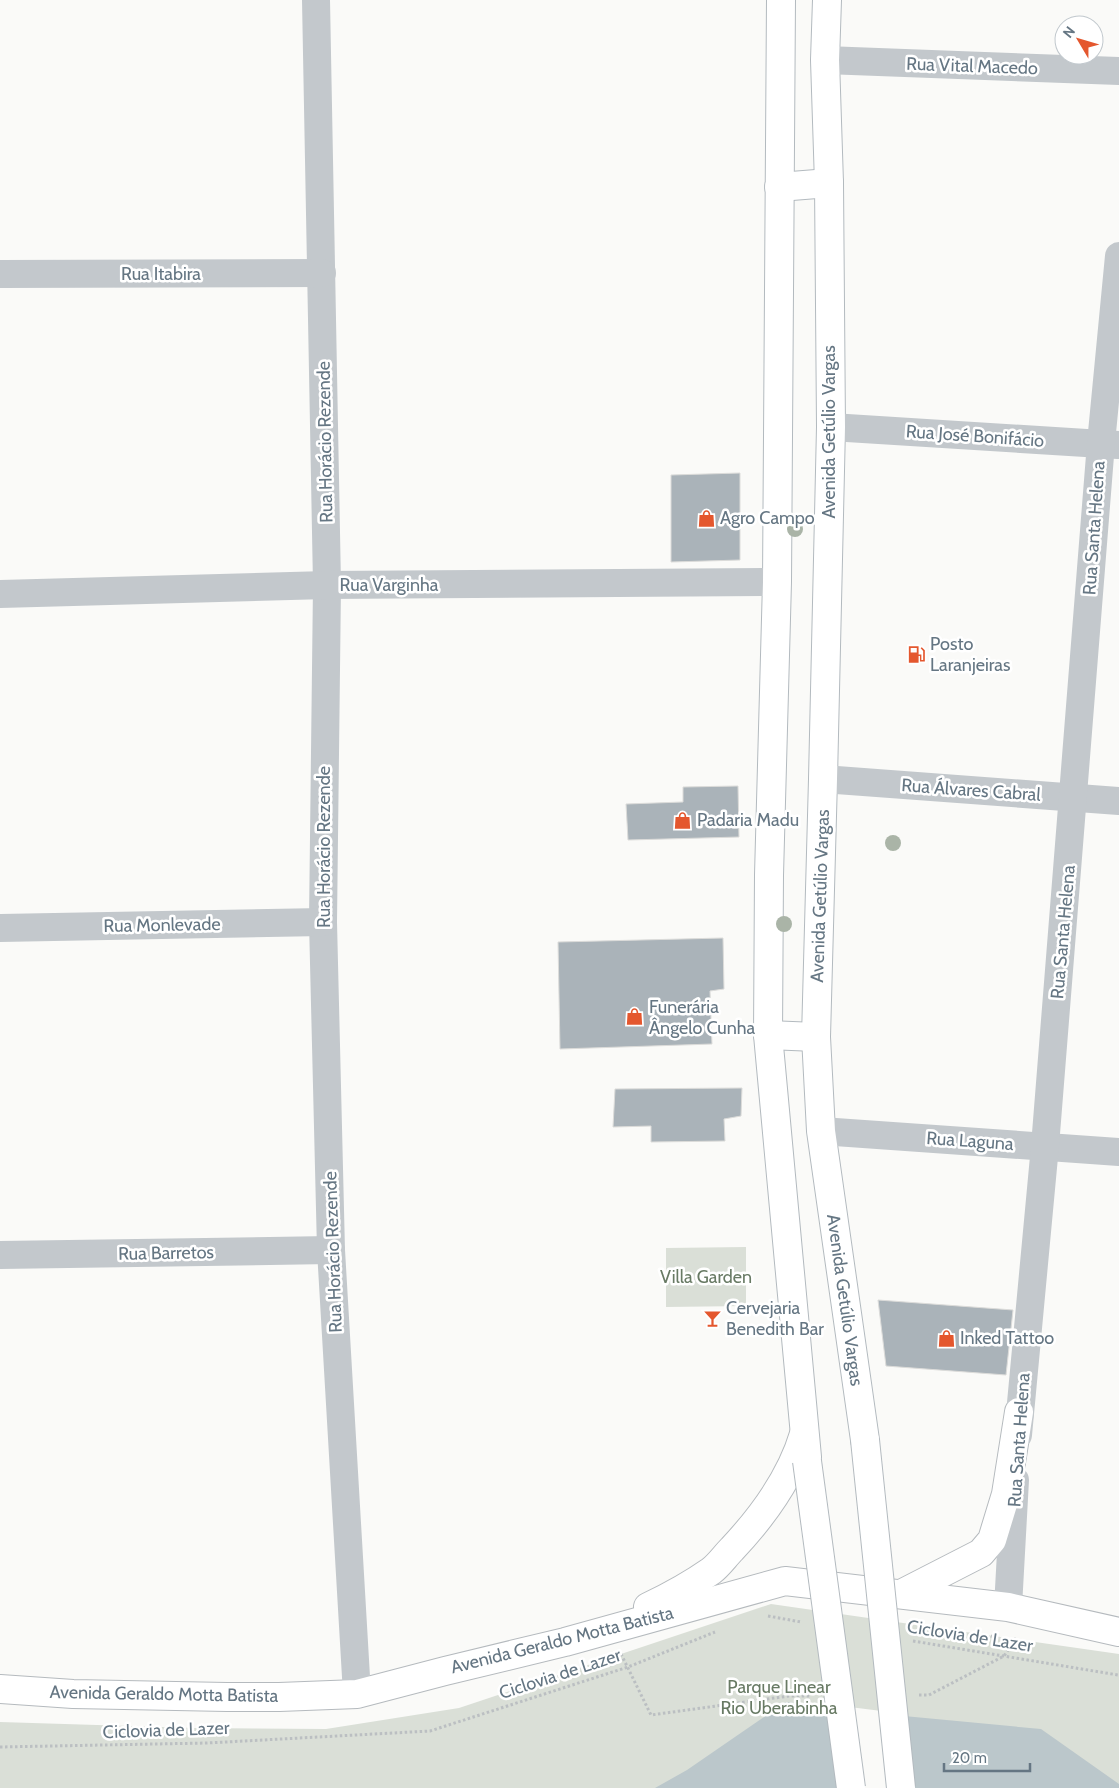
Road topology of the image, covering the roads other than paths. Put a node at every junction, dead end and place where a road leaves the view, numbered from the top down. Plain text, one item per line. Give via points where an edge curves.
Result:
1 (316, 0) edge
2 (781, 0) edge
3 (827, 0) edge
4 (825, 60) junction
5 (1119, 71) edge
6 (829, 183) junction
7 (780, 187) junction
8 (1119, 256) edge
9 (322, 273) junction
10 (0, 274) edge
11 (830, 427) junction
12 (1110, 444) edge
13 (777, 582) junction
14 (327, 585) junction
15 (0, 594) edge
16 (823, 780) junction
17 (1074, 797) junction
18 (1119, 801) edge
19 (323, 922) junction
20 (0, 928) edge
21 (768, 1035) junction
22 (816, 1037) junction
23 (821, 1130) junction
24 (1045, 1146) junction
25 (1119, 1152) edge
26 (331, 1250) junction
27 (0, 1255) edge
28 (1019, 1412) junction
29 (804, 1434) junction
30 (901, 1594) junction
31 (1008, 1607) junction
32 (598, 1632) junction
33 (1119, 1632) edge
34 (0, 1689) edge
35 (357, 1694) junction
36 (851, 1788) edge
37 (901, 1788) edge

1 - 9 street, Rua Horácio Rezende
2 - 7 main road
3 - 4 main road, Avenida Getúlio Vargas
4 - 5 street, Rua Vital Macedo
4 - 6 main road, Avenida Getúlio Vargas
6 - 7 main road
6 - 11 main road, Avenida Getúlio Vargas
7 - 13 main road
8 - 12 street, Rua Santa Helena
9 - 10 street, Rua Itabira
9 - 14 street, Rua Horácio Rezende
11 - 12 street, Rua José Bonifácio
11 - 16 main road, Avenida Getúlio Vargas
12 - 17 street, Rua Santa Helena
13 - 14 street, Rua Varginha
13 - 21 main road
14 - 15 street, Rua Varginha
14 - 19 street, Rua Horácio Rezende
16 - 17 street, Rua Álvares Cabral
16 - 22 main road, Avenida Getúlio Vargas
17 - 18 street, Rua Álvares Cabral
17 - 24 street, Rua Santa Helena
19 - 20 street, Rua Monlevade
19 - 26 street, Rua Horácio Rezende
21 - 22 main road
21 - 29 main road
22 - 23 main road, Avenida Getúlio Vargas
23 - 24 street, Rua Laguna
23 - 37 main road, Avenida Getúlio Vargas, bridge via 865,1440
24 - 25 street, Rua Laguna
24 - 28 street, Rua Santa Helena
26 - 27 street, Rua Barretos
26 - 35 street, Rua Horácio Rezende
28 - 30 main road via 1006,1494 992,1540 981,1552
28 - 31 street, Rua Santa Helena
29 - 32 main road via 798,1455 766,1508 745,1536 712,1570 665,1599
29 - 36 main road, bridge
30 - 31 main road, Avenida Geraldo Motta Batista
30 - 32 main road, Avenida Geraldo Motta Batista via 785,1581
31 - 33 main road, Avenida Geraldo Motta Batista
32 - 35 main road, Avenida Geraldo Motta Batista
34 - 35 main road, Avenida Geraldo Motta Batista via 73,1694 236,1697

